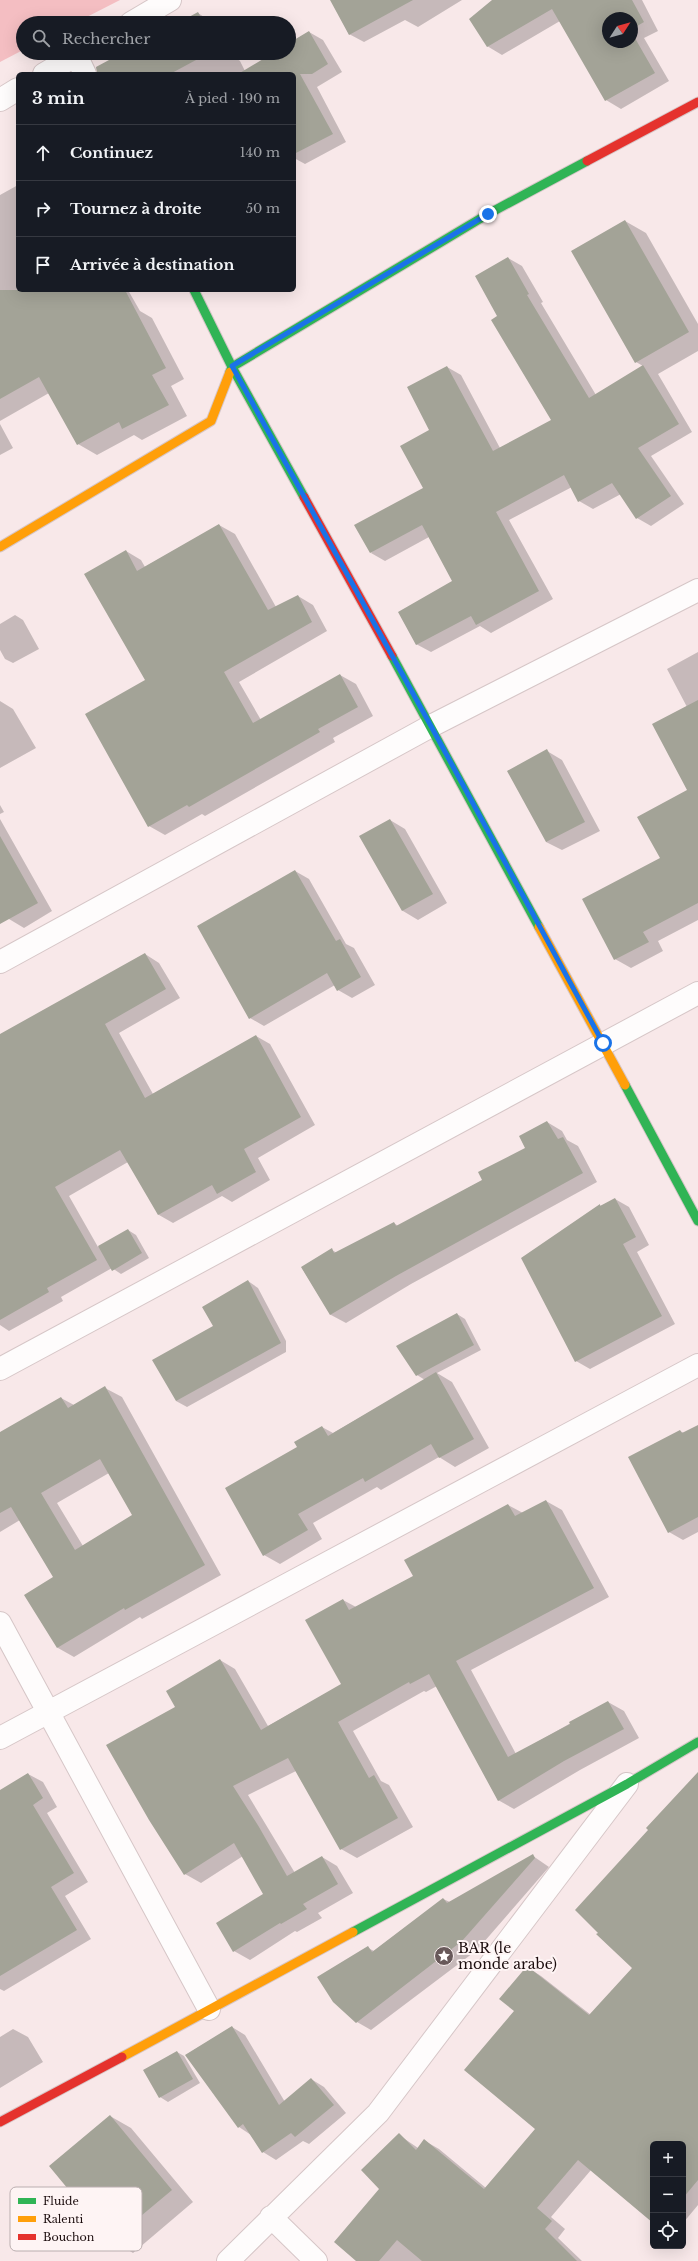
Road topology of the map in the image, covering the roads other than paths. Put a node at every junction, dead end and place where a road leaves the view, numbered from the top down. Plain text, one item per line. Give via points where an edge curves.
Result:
1 (170, 0) edge
2 (143, 16) edge
3 (80, 61) edge
4 (50, 72) edge
5 (16, 90) edge
6 (0, 100) edge
7 (698, 102) edge
8 (195, 292) edge
9 (232, 366) junction
10 (0, 547) edge
11 (698, 590) edge
12 (431, 726) junction
13 (0, 962) edge
14 (698, 993) edge
15 (603, 1043) junction
16 (698, 1221) edge
17 (698, 1365) edge
18 (0, 1369) edge
19 (0, 1623) edge
20 (49, 1712) junction
21 (0, 1738) edge
22 (698, 1742) edge
23 (626, 1784) junction
24 (209, 2009) junction
25 (0, 2122) edge
26 (271, 2217) junction
27 (228, 2261) edge
28 (316, 2261) edge

1 - 2 street
3 - 4 street
5 - 6 street
7 - 9 street via 488,214
8 - 9 street
9 - 10 street via 211,421
9 - 12 street
11 - 12 street
12 - 13 street
12 - 15 street
14 - 15 street
15 - 16 street
15 - 18 street
17 - 20 street
19 - 20 street
20 - 21 street
20 - 24 street
22 - 23 street
23 - 24 street
23 - 26 street via 378,2113
24 - 25 street
26 - 27 street
26 - 28 street

